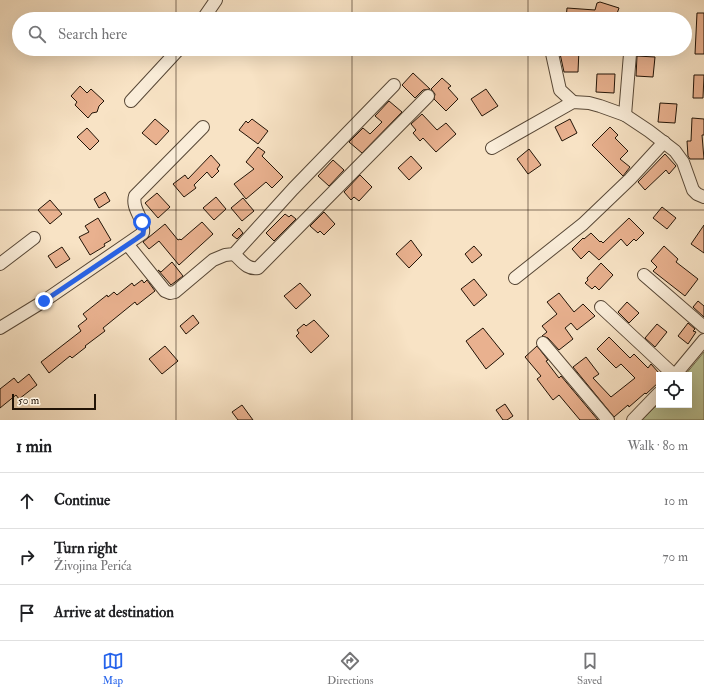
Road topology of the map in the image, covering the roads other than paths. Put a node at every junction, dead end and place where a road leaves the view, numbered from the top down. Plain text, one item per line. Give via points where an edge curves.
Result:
1 (216, 0) edge
2 (208, 12) edge
3 (172, 56) edge
4 (553, 56) edge
5 (630, 56) edge
6 (394, 85) dead end
7 (428, 96) dead end
8 (131, 101) dead end
9 (573, 102) junction
10 (625, 115) junction
11 (203, 127) dead end
12 (664, 142) junction
13 (492, 148) dead end
14 (704, 197) edge
15 (34, 238) dead end
16 (132, 242) junction
17 (234, 254) junction
18 (0, 264) edge
19 (644, 275) dead end
20 (515, 278) dead end
21 (601, 307) dead end
22 (704, 327) edge
23 (0, 328) edge
24 (704, 340) edge
25 (543, 343) dead end
26 (671, 372) edge
27 (677, 372) edge
28 (656, 396) edge
29 (608, 420) edge
30 (633, 420) edge

1 - 2 street
3 - 8 street
4 - 9 street via 560,90
5 - 10 street
6 - 17 street
7 - 17 street via 258,268 248,268
9 - 10 street via 589,103
9 - 13 street
10 - 12 street
11 - 16 street via 135,196 133,201 144,227 143,234
12 - 14 street via 680,157 693,190
12 - 20 street via 583,224
15 - 18 street
16 - 17 street via 165,291 170,293 175,292 213,260
16 - 23 street
19 - 22 street
21 - 26 street
24 - 27 street
25 - 29 street
28 - 30 street

